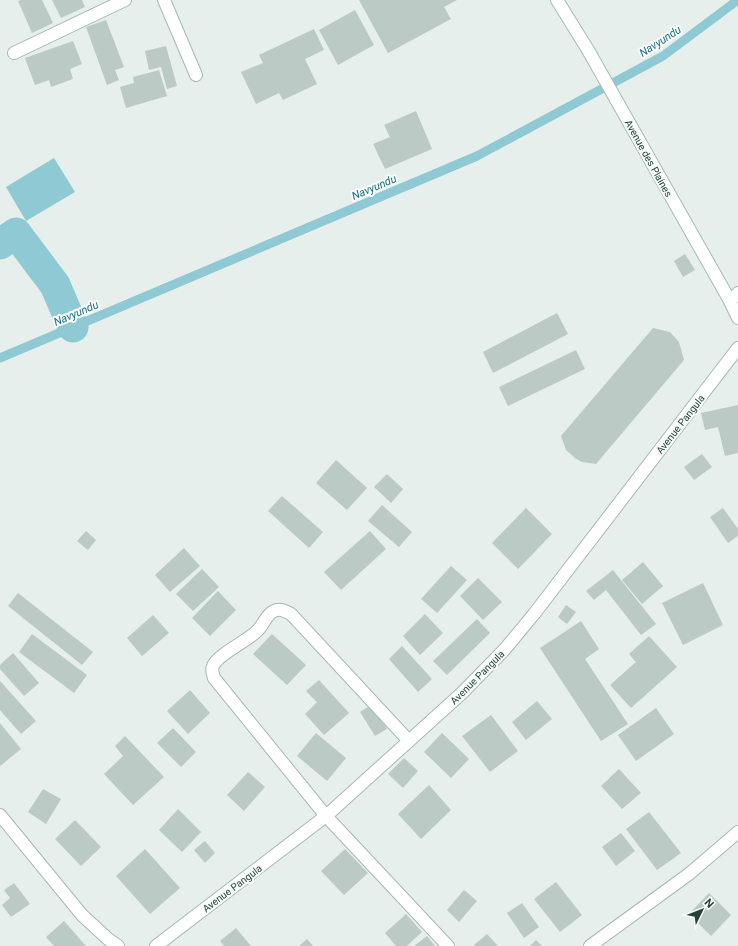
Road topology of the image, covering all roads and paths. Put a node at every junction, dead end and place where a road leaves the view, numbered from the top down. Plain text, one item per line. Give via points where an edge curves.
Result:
1 (125, 0) edge
2 (164, 0) edge
3 (557, 0) edge
4 (14, 53) dead end
5 (196, 75) dead end
6 (734, 297) edge
7 (738, 318) edge
8 (738, 348) edge
9 (409, 741) junction
10 (0, 815) edge
11 (326, 816) junction
12 (738, 832) edge
13 (118, 946) edge
14 (156, 946) edge
15 (448, 946) edge
16 (590, 946) edge

1 - 4 street
2 - 5 street
3 - 6 street, Avenue des Plaines
6 - 7 street, Avenue des Plaines
8 - 9 street, Avenue Pangula via 510,643
9 - 11 street, Avenue Pangula
9 - 11 street via 285,610 272,612 257,632 219,658 212,667 214,678
10 - 13 street via 82,915
11 - 14 street, Avenue Pangula
11 - 15 street
12 - 16 street via 689,874

